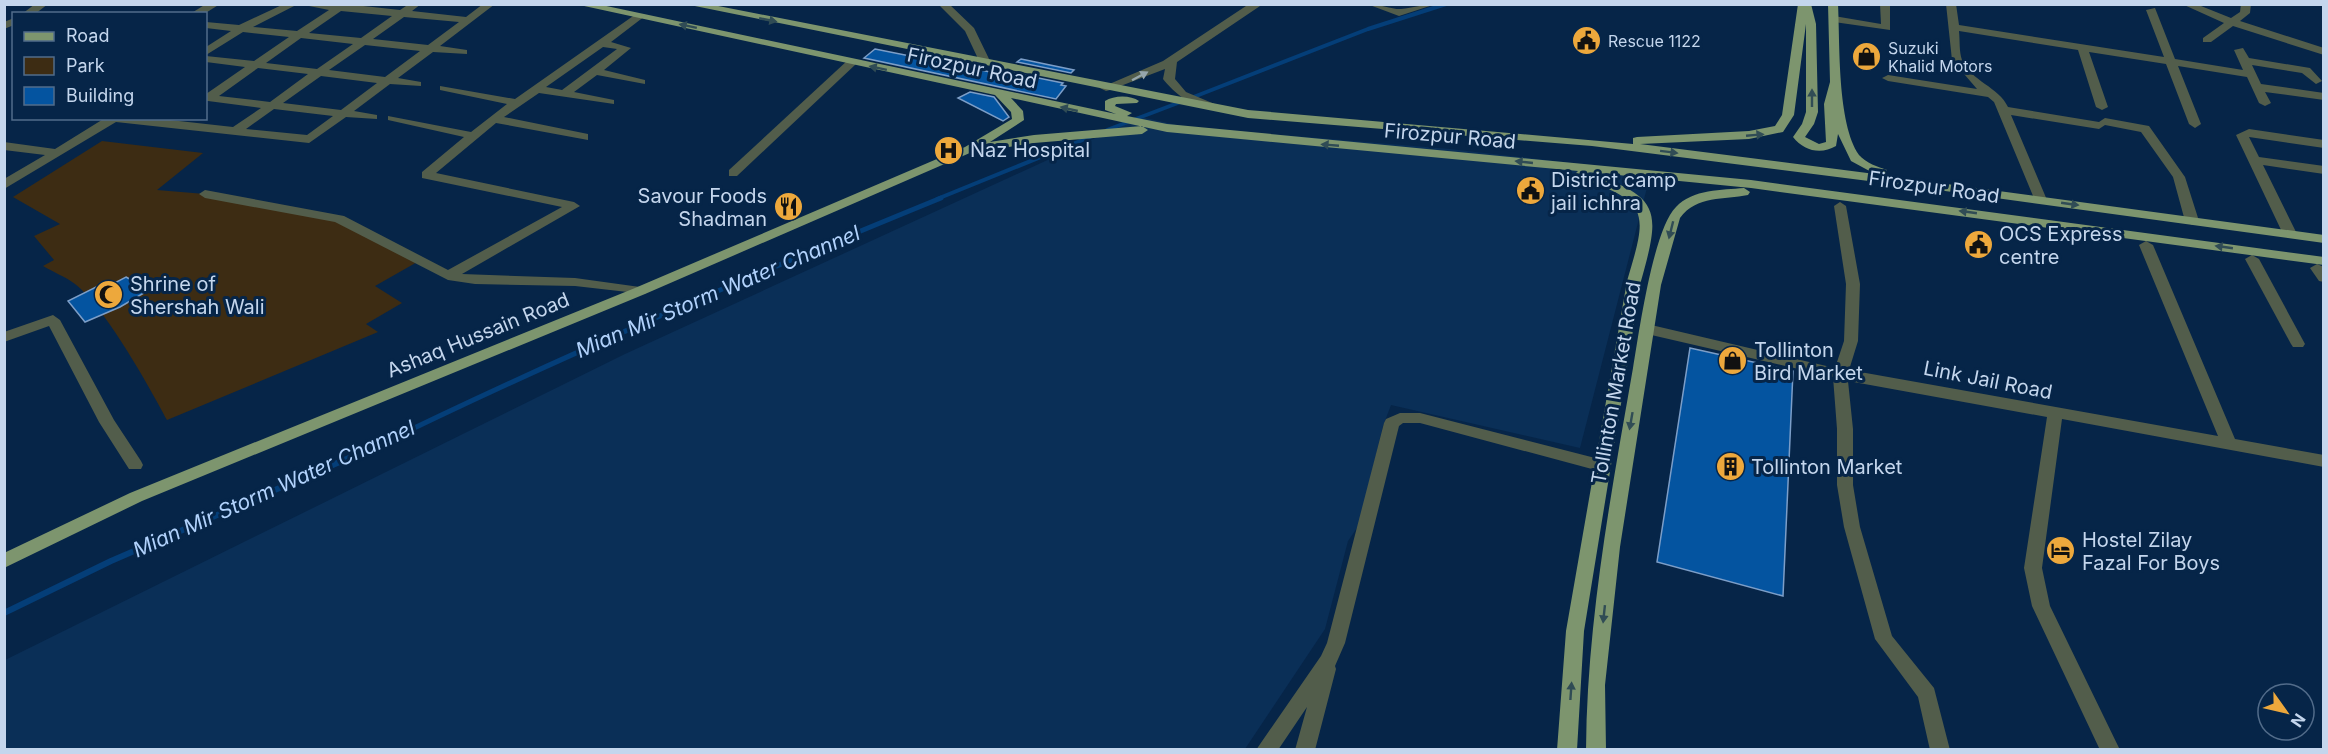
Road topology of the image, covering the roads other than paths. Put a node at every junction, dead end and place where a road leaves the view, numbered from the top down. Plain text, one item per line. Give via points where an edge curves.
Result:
1 (43, 4) edge
2 (215, 4) edge
3 (293, 4) edge
4 (304, 4) edge
5 (416, 4) edge
6 (490, 4) edge
7 (580, 4) edge
8 (599, 4) edge
9 (690, 4) edge
10 (943, 4) edge
11 (1258, 4) edge
12 (1372, 4) edge
13 (1431, 4) edge
14 (1804, 4) edge
15 (1833, 4) edge
16 (1885, 4) edge
17 (1951, 4) edge
18 (2187, 4) edge
19 (2246, 4) edge
20 (341, 6) edge
21 (2151, 10) dead end
22 (30, 12) edge
23 (199, 12) edge
24 (400, 16) junction
25 (640, 16) junction
26 (1834, 19) junction
27 (468, 20) junction
28 (2232, 22) junction
29 (207, 25) edge
30 (1952, 27) junction
31 (242, 28) junction
32 (301, 34) junction
33 (2207, 40) dead end
34 (363, 42) junction
35 (601, 43) junction
36 (430, 49) junction
37 (2084, 49) junction
38 (2239, 50) dead end
39 (207, 51) edge
40 (463, 52) dead end
41 (2324, 52) edge
42 (207, 59) edge
43 (223, 61) junction
44 (1172, 61) junction
45 (2170, 61) junction
46 (2244, 61) junction
47 (852, 62) junction
48 (985, 63) junction
49 (256, 65) junction
50 (207, 71) edge
51 (595, 71) junction
52 (319, 72) junction
53 (2250, 74) junction
54 (1888, 78) dead end
55 (389, 81) junction
56 (2316, 81) dead end
57 (641, 82) dead end
58 (1836, 82) junction
59 (417, 84) dead end
60 (2257, 87) junction
61 (444, 88) dead end
62 (1106, 88) junction
63 (537, 89) junction
64 (998, 92) junction
65 (565, 93) junction
66 (1994, 95) junction
67 (2324, 97) edge
68 (518, 102) junction
69 (610, 102) dead end
70 (2265, 102) dead end
71 (1196, 103) junction
72 (274, 105) junction
73 (2103, 107) dead end
74 (2004, 110) junction
75 (345, 113) junction
76 (1248, 114) junction
77 (373, 117) dead end
78 (392, 118) dead end
79 (495, 119) junction
80 (112, 120) edge
81 (132, 120) edge
82 (2195, 124) dead end
83 (1144, 127) junction
84 (1196, 131) junction
85 (234, 132) junction
86 (474, 136) junction
87 (584, 137) dead end
88 (1592, 142) junction
89 (2324, 144) edge
90 (1610, 145) junction
91 (4, 146) edge
92 (969, 150) junction
93 (58, 153) junction
94 (2253, 160) junction
95 (1558, 166) junction
96 (1780, 166) junction
97 (2324, 170) edge
98 (1614, 171) junction
99 (733, 173) dead end
100 (1916, 183) junction
101 (1751, 184) junction
102 (4, 185) edge
103 (205, 194) dead end
104 (1858, 196) junction
105 (2041, 200) junction
106 (1840, 206) dead end
107 (2192, 221) junction
108 (2290, 234) junction
109 (2324, 239) edge
110 (2146, 245) dead end
111 (2252, 259) dead end
112 (2321, 269) edge
113 (448, 276) junction
114 (1634, 281) junction
115 (1654, 285) junction
116 (640, 291) junction
117 (1647, 329) junction
118 (4, 337) edge
119 (2298, 344) dead end
120 (1840, 375) junction
121 (2055, 414) junction
122 (2229, 444) junction
123 (2324, 461) edge
124 (135, 465) dead end
125 (1603, 466) junction
126 (4, 561) edge
127 (1329, 660) junction
128 (1266, 750) edge
129 (1305, 750) edge
130 (1567, 750) edge
131 (1596, 750) edge
132 (1940, 750) edge
133 (2110, 750) edge

1 - 22 street
2 - 23 street
3 - 31 street
4 - 20 street
5 - 24 street
6 - 27 street
7 - 25 main road, Firozpur Road
8 - 25 main road
9 -> 48 main road, Firozpur Road
10 - 48 street via 970,30
11 - 44 street
12 - 13 street via 1399,13
58 -> 14 main road via 1830,104 1832,142 1819,147 1806,144 1799,136 1812,112 1812,24
88 -> 14 main road via 1749,135 1779,129 1788,115
15 - 26 main road
16 - 26 street via 1886,28
17 - 30 street
18 - 28 street
19 - 28 street via 2245,13
20 - 24 street
20 - 32 street
21 - 45 street
24 - 27 street
24 - 34 street
25 - 35 street
47 -> 25 main road, Firozpur Road
26 - 58 main road
27 - 36 street
28 - 33 street
28 - 41 street
29 - 31 street
30 - 37 street
30 - 66 street via 1961,68
31 - 32 street
31 - 39 street
32 - 34 street
32 - 49 street
34 - 36 street
34 - 52 street
35 - 51 street via 627,48
35 - 63 street
36 - 40 street
36 - 55 street
37 - 45 street
37 - 73 street
38 - 46 street
42 - 43 street
43 - 49 street
43 - 50 street
62 -> 44 street
44 - 71 street via 1169,79
45 - 53 street
45 - 82 street
46 - 53 street
46 - 56 street via 2306,70
64 -> 47 main road, Firozpur Road
47 - 99 street
48 - 62 main road, Firozpur Road
49 - 52 street
49 - 72 street via 208,98
51 - 57 street
51 - 65 street
52 - 55 street
52 - 72 street
53 - 60 street
54 - 66 street
55 - 59 street
55 - 75 street
58 - 100 main road via 1842,132 1851,153 1866,166
60 - 67 street
60 - 70 street
61 - 68 street
62 - 71 main road, Firozpur Road
63 - 65 street
63 - 68 street
83 -> 64 main road, Firozpur Road
64 - 92 main road, Ashaq Hussain Road via 1017,111 1018,120
65 - 69 street
66 - 74 street
68 - 79 street
71 - 76 main road, Firozpur Road
72 - 75 street
72 - 85 street
74 - 105 street
74 - 107 street via 2145,129 2179,177
75 - 77 street
75 - 85 street via 309,139
76 - 84 main road via 1192,111 1123,99 1109,104 1114,110
76 - 88 main road, Firozpur Road
78 - 86 street
79 - 86 street
79 - 87 street
80 - 93 street
81 - 85 street
83 - 84 main road, Firozpur Road
83 - 92 main road, Ashaq Hussain Road
95 -> 84 main road, Firozpur Road
86 - 113 street via 426,175 574,206
88 - 90 main road, Firozpur Road
89 - 94 street via 2243,133
90 -> 96 main road, Firozpur Road
90 - 98 main road via 1621,163
91 - 93 street
92 - 116 main road, Ashaq Hussain Road
93 - 102 street
94 - 97 street
94 - 108 street
95 - 98 main road, Firozpur Road
95 - 114 main road, Tollinton Market Road via 1611,185 1646,212 1647,225
96 - 100 main road, Firozpur Road
96 - 101 main road via 1706,161 1689,164 1691,170 1701,174
98 - 101 main road, Firozpur Road
100 - 105 main road, Firozpur Road
101 - 104 main road, Firozpur Road
103 - 113 street via 339,219
112 -> 104 main road, Firozpur Road
104 -> 115 main road, Tollinton Market Road via 1729,191 1692,201 1674,218
105 -> 107 main road, Firozpur Road
106 - 120 street via 1852,284 1851,341
107 - 108 main road, Firozpur Road
108 - 109 main road, Firozpur Road
110 - 122 street
111 - 119 street
113 - 116 street via 575,282
114 - 115 main road
114 - 125 main road, Tollinton Market Road
115 - 117 main road, Tollinton Market Road
116 - 126 main road, Ashaq Hussain Road via 136,497
117 - 120 street, Link Jail Road
117 -> 131 main road, Tollinton Market Road via 1611,547 1596,685
118 - 124 street via 53,320 106,422
120 - 121 street, Link Jail Road
120 - 132 street via 1845,485 1852,527 1884,639 1927,693
121 - 122 street, Link Jail Road
121 - 133 street via 2034,583 2041,606
122 - 123 street, Link Jail Road
125 - 127 street via 1420,418 1400,418 1392,423 1342,626
130 -> 125 main road, Tollinton Market Road via 1575,631
127 - 128 street
127 - 129 street

